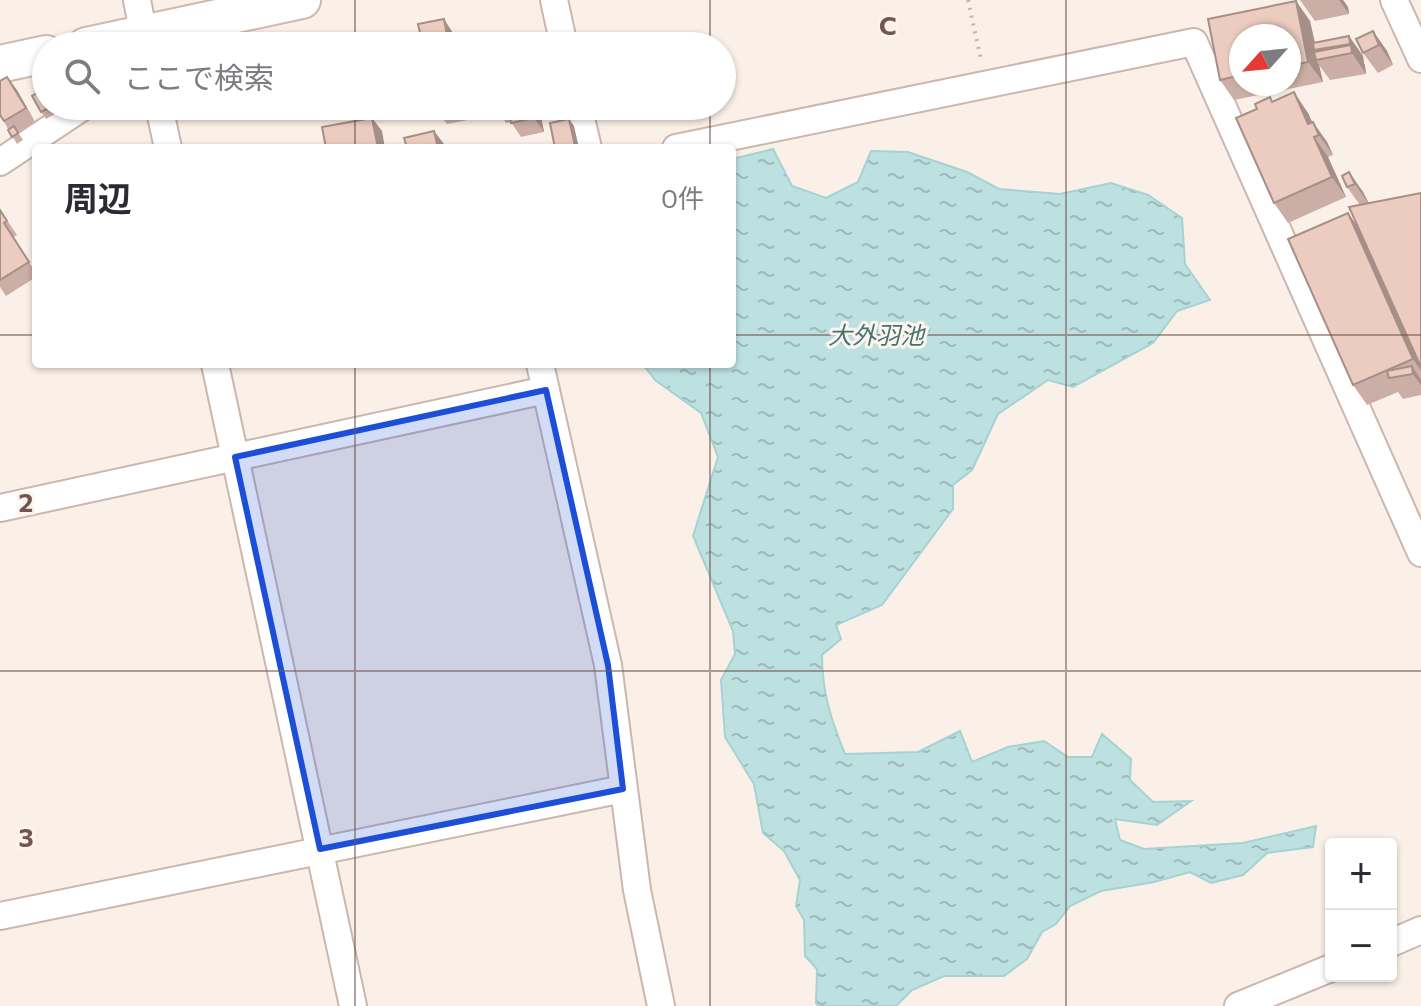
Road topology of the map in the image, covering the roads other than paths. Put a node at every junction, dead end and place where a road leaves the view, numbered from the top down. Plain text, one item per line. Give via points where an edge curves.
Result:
1 (302, 0) edge
2 (554, 0) edge
3 (1394, 0) edge
4 (139, 32) edge
5 (561, 32) edge
6 (32, 57) edge
7 (1421, 59) edge
8 (0, 64) edge
9 (63, 120) edge
10 (162, 120) edge
11 (581, 120) edge
12 (167, 144) edge
13 (587, 144) edge
14 (696, 144) edge
15 (0, 162) edge
16 (216, 368) edge
17 (541, 368) edge
18 (546, 390) junction
19 (235, 457) junction
20 (0, 508) edge
21 (1421, 553) edge
22 (623, 789) junction
23 (320, 849) junction
24 (0, 916) edge
25 (1421, 931) edge
26 (1397, 941) edge
27 (1325, 970) edge
28 (353, 1006) edge
29 (661, 1006) edge
30 (1238, 1006) edge

1 - 4 main road
2 - 5 street
3 - 7 street
6 - 8 main road
9 - 15 street
10 - 12 street
11 - 13 street
14 - 21 street via 1194,42
16 - 19 street
17 - 18 street
18 - 19 street
18 - 22 street via 608,665
19 - 20 street
19 - 23 street
22 - 23 street
22 - 29 street
23 - 24 street
23 - 28 street
25 - 26 street
27 - 30 street

